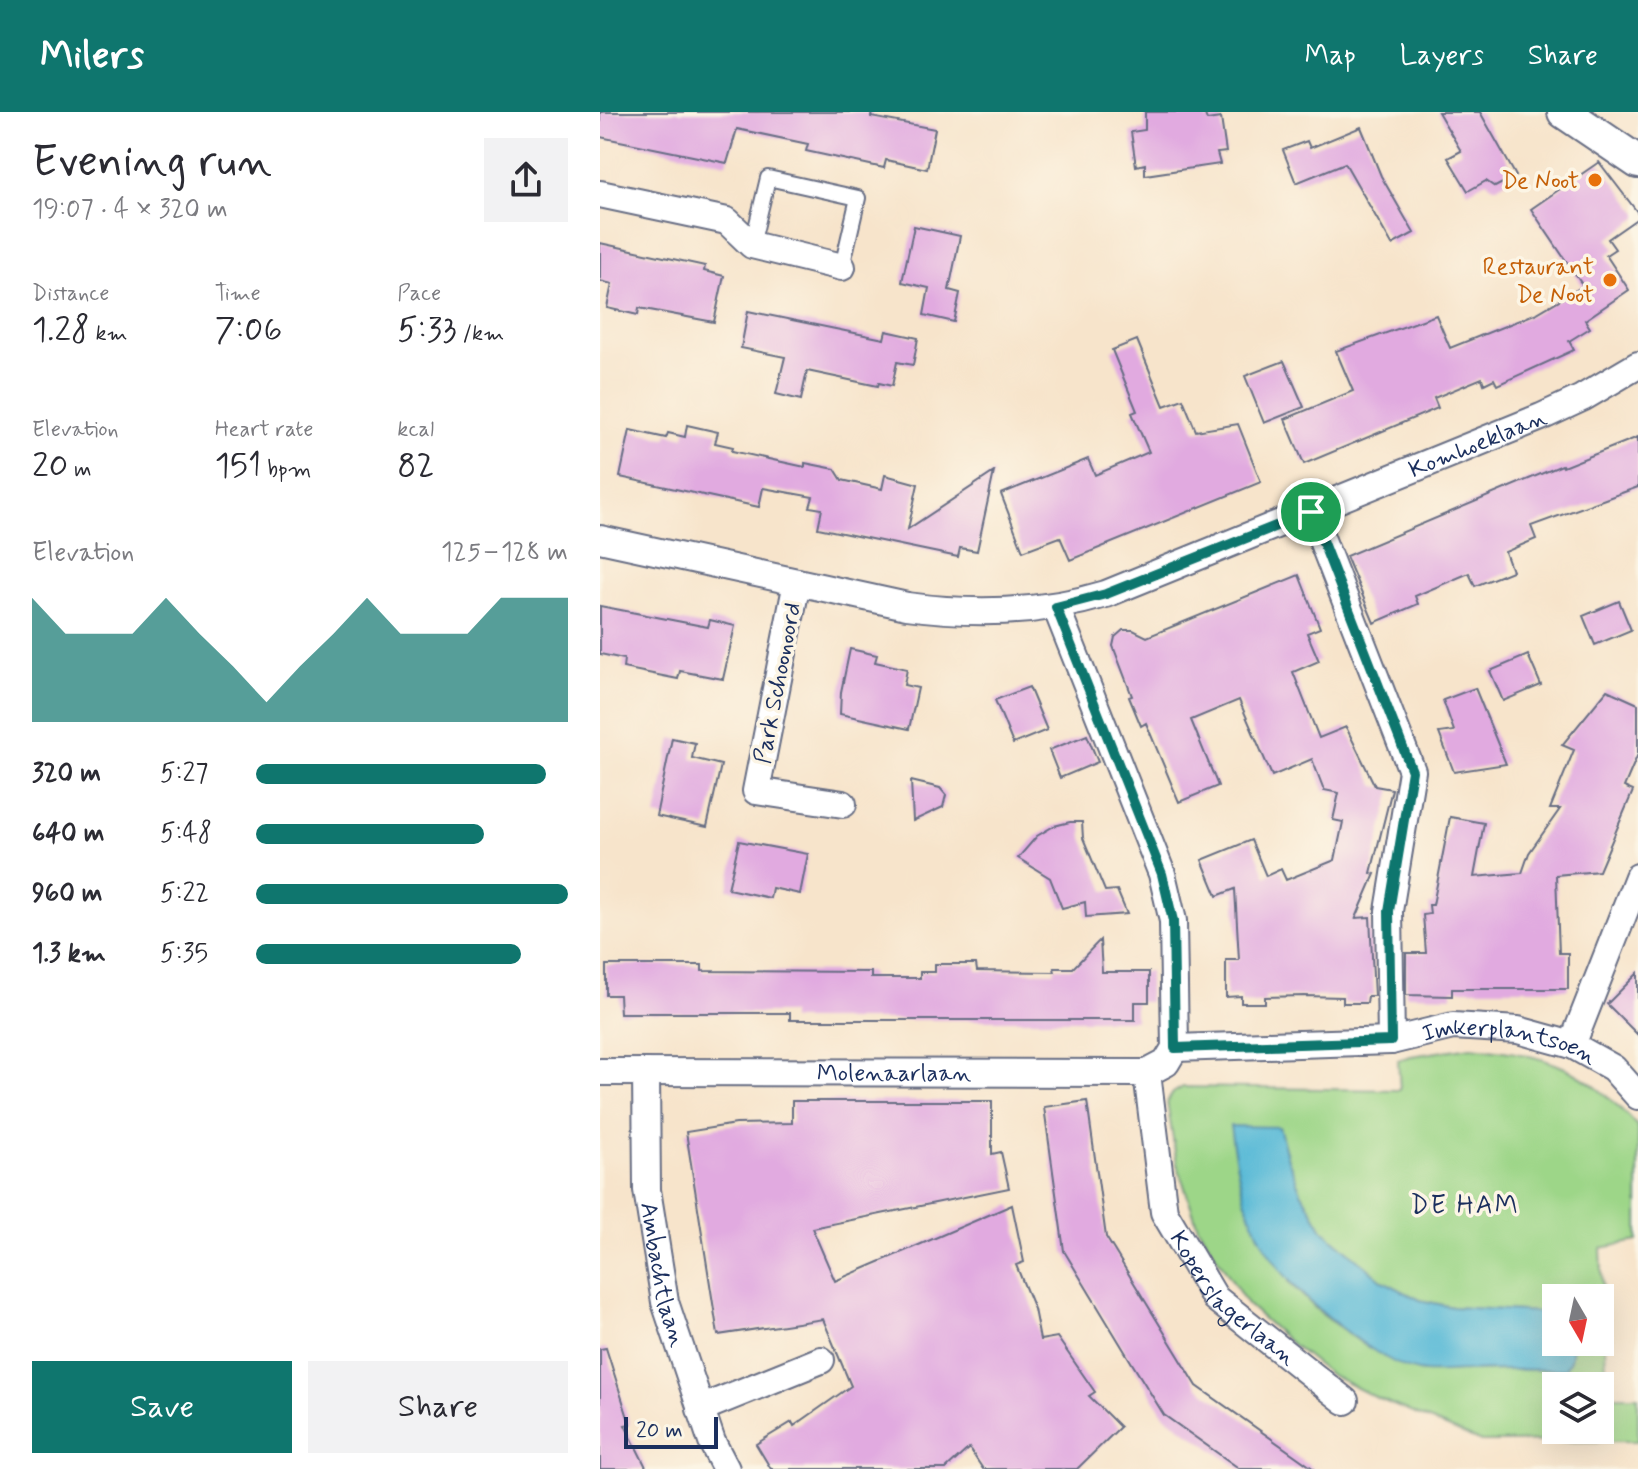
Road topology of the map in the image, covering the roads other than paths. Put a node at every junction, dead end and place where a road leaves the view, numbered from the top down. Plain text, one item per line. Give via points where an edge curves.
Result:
1 (1564, 112) edge
2 (1638, 162) edge
3 (600, 194) edge
4 (752, 245) junction
5 (842, 267) joint
6 (1638, 365) edge
7 (1311, 512) junction
8 (600, 539) edge
9 (797, 582) junction
10 (1056, 607) junction
11 (843, 804) dead end
12 (1638, 877) edge
13 (1391, 1041) junction
14 (1572, 1045) junction
15 (1175, 1048) junction
16 (600, 1072) edge
17 (646, 1072) junction
18 (1147, 1073) junction
19 (1638, 1096) edge
20 (821, 1360) dead end
21 (1345, 1401) dead end
22 (700, 1409) junction
23 (726, 1469) edge

1 - 2 street
3 - 4 street via 727,221
4 - 5 street
4 - 5 lane via 768,178 858,198
6 - 7 street, Komhoeklaan via 1541,417
7 - 10 street, Komhoeklaan via 1106,594
7 - 13 street via 1412,771 1389,911
8 - 9 street, Park Schoonoord
9 - 10 street, Park Schoonoord via 948,612
9 - 11 street, Park Schoonoord via 756,791
10 - 15 street via 1162,874 1173,921
12 - 14 street
13 - 14 street, Imkerplantsoen via 1453,1026 1518,1030
13 - 15 street, Imkerplantsoen
14 - 19 street, Imkerplantsoen via 1613,1068
15 - 18 street via 1166,1063
16 - 17 street, Molenaarlaan
17 - 18 street, Molenaarlaan
17 - 22 street, Ambachtlaan via 647,1190 658,1260 665,1302
18 - 21 street, Koperslagerlaan via 1164,1212 1215,1298
20 - 22 street
22 - 23 street, Ambachtlaan

